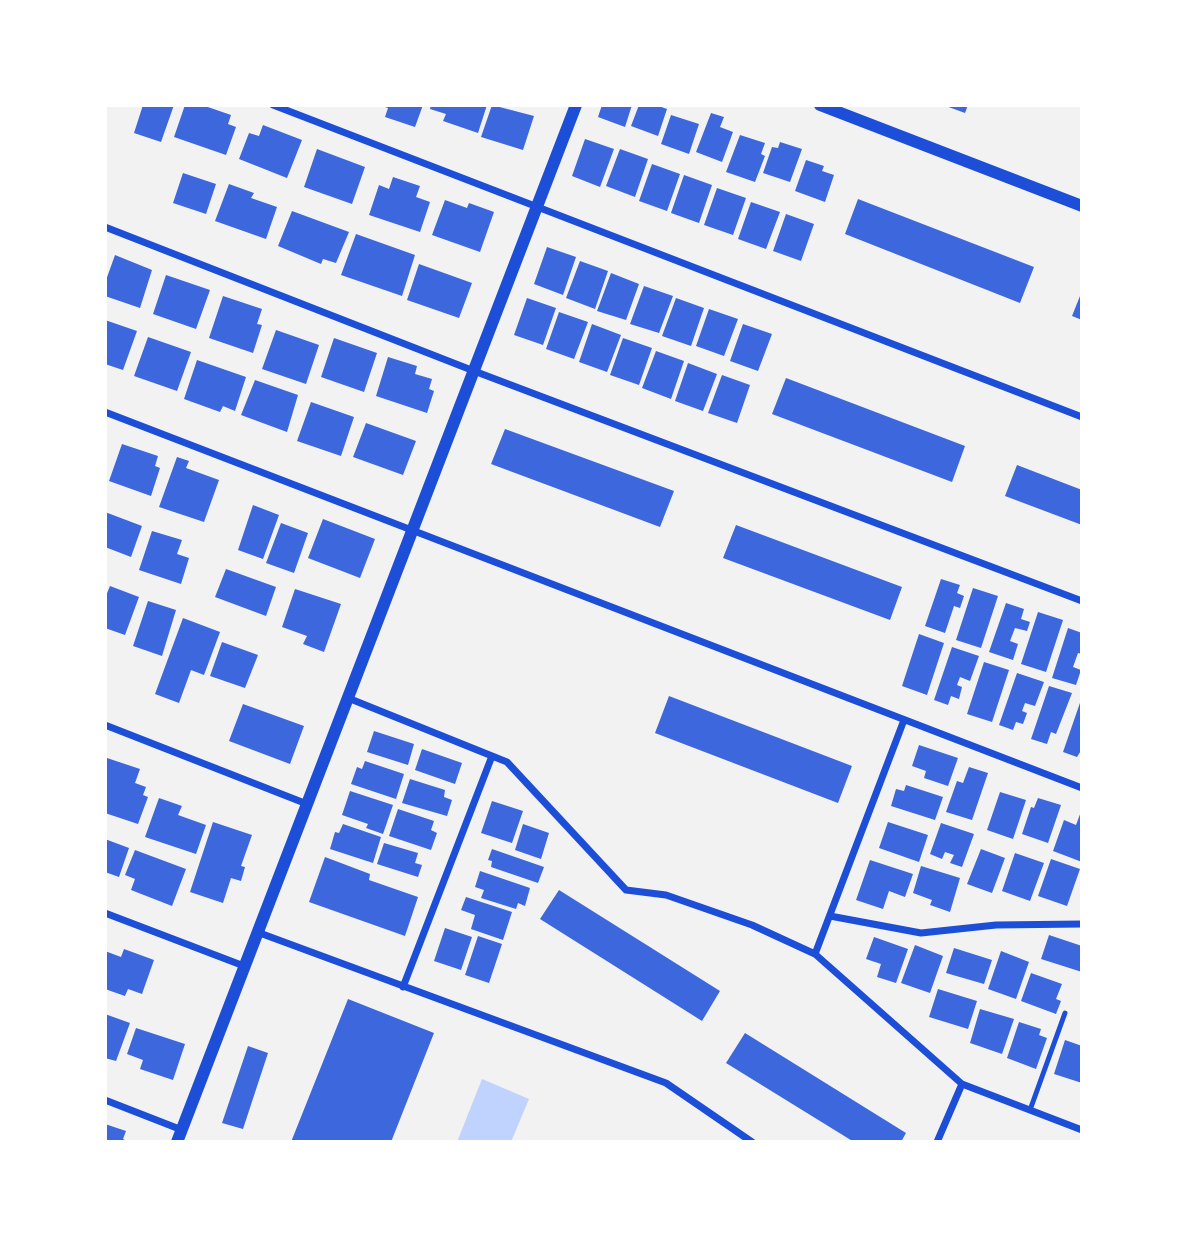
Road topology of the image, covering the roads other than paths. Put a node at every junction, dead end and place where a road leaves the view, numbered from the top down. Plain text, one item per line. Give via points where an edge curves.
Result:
1 (272, 105) edge
2 (576, 105) edge
3 (820, 105) edge
4 (1082, 206) edge
5 (537, 207) junction
6 (105, 227) edge
7 (474, 371) junction
8 (105, 412) edge
9 (1082, 417) edge
10 (412, 531) junction
11 (1082, 601) edge
12 (348, 698) junction
13 (904, 720) junction
14 (105, 725) edge
15 (492, 756) junction
16 (1082, 788) edge
17 (307, 804) junction
18 (105, 912) edge
19 (830, 916) junction
20 (1082, 924) edge
21 (257, 932) junction
22 (815, 954) junction
23 (244, 966) junction
24 (403, 987) junction
25 (1065, 1013) dead end
26 (962, 1084) junction
27 (105, 1100) edge
28 (1030, 1110) junction
29 (1082, 1130) edge
30 (180, 1136) edge
31 (752, 1142) edge
32 (937, 1142) edge

1 - 5 street
2 - 5 street
3 - 4 street
5 - 7 street
5 - 9 street
6 - 7 street
7 - 10 street
7 - 11 street
8 - 10 street
10 - 12 street
10 - 13 street
12 - 15 street
12 - 17 street
13 - 16 street
13 - 19 street
14 - 17 street
15 - 22 street via 507,762 626,890 666,895 752,925
15 - 24 street
17 - 21 street
18 - 23 street
19 - 20 street via 921,933 996,925
19 - 22 street
21 - 23 street
21 - 24 street
22 - 26 street
23 - 30 street
24 - 31 street via 666,1083
25 - 28 lane
26 - 28 street
26 - 32 street
27 - 30 street
28 - 29 street

